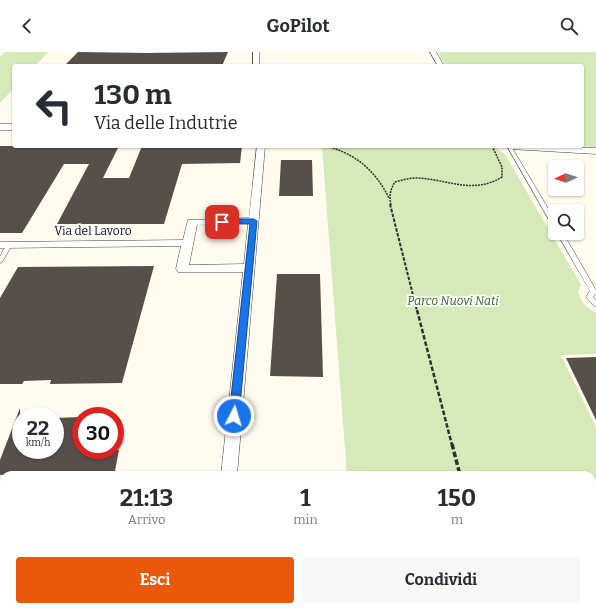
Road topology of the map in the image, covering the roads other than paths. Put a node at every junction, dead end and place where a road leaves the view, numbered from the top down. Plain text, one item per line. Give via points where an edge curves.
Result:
1 (256, 52) edge
2 (433, 52) edge
3 (256, 64) edge
4 (440, 64) edge
5 (0, 127) edge
6 (12, 127) edge
7 (261, 148) edge
8 (511, 148) edge
9 (544, 148) edge
10 (596, 151) edge
11 (548, 213) edge
12 (254, 221) junction
13 (564, 240) edge
14 (187, 243) junction
15 (5, 245) edge
16 (0, 261) edge
17 (249, 268) junction
18 (595, 292) edge
19 (596, 304) edge
20 (229, 471) edge

1 - 3 street
2 - 4 street
5 - 6 street
7 - 12 street
8 - 11 lane
9 - 10 street
12 - 14 street via 192,222
12 - 17 street
13 - 18 lane
14 - 15 street, Via del Lavoro
14 - 17 street via 182,268
15 - 16 lane
17 - 20 street
18 - 19 lane via 589,297

